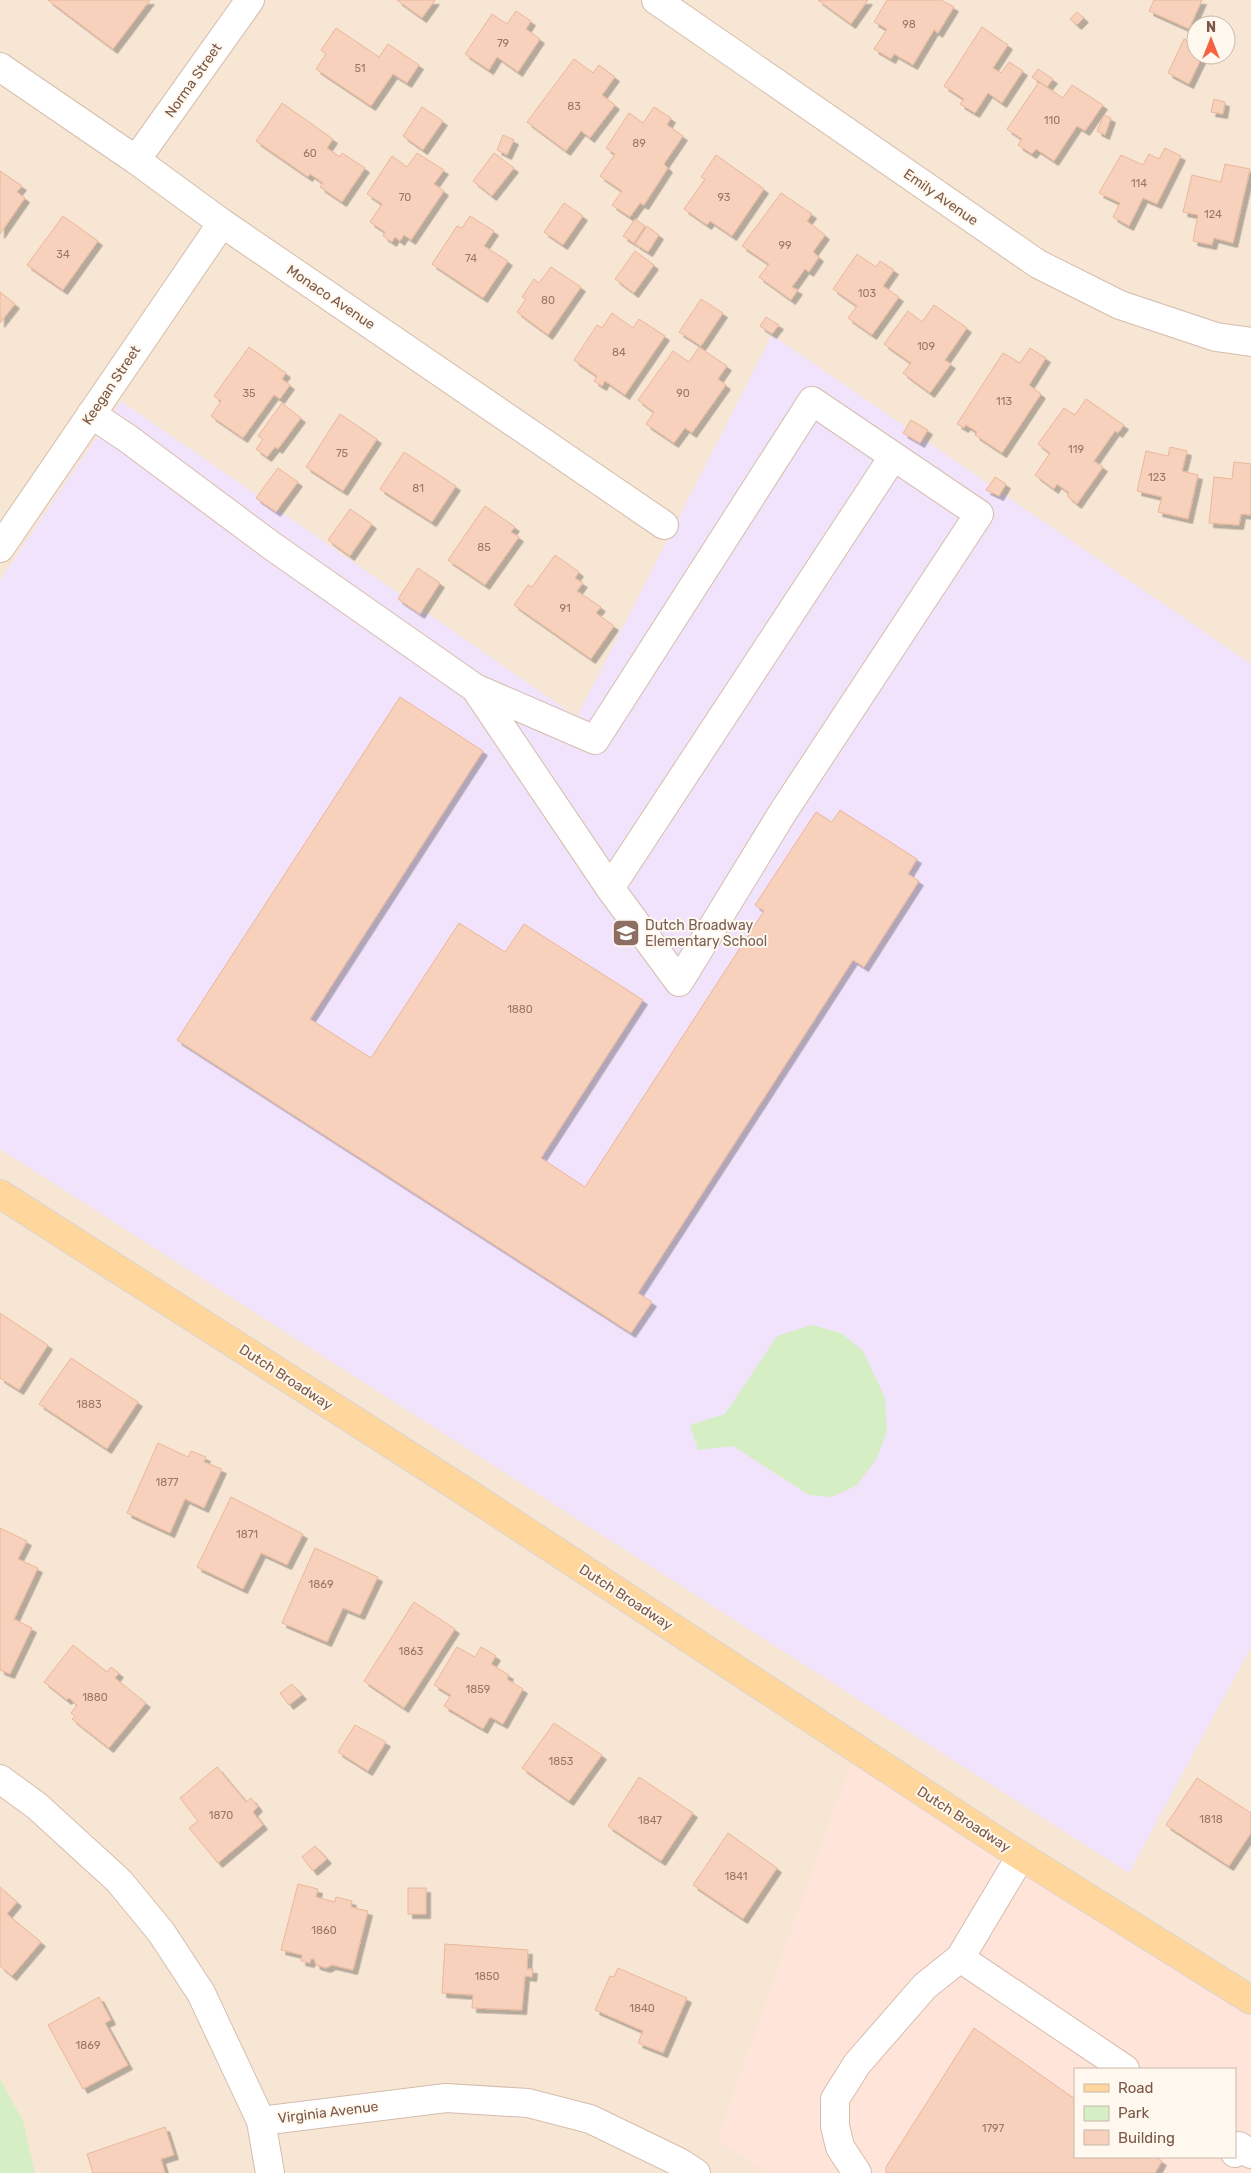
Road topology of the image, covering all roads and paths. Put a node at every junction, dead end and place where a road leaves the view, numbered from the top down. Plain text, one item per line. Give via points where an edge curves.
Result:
1 (250, 0) edge
2 (656, 0) edge
3 (0, 66) edge
4 (136, 160) junction
5 (222, 223) junction
6 (1251, 342) edge
7 (92, 414) junction
8 (893, 457) junction
9 (664, 525) dead end
10 (0, 548) edge
11 (475, 688) junction
12 (610, 888) junction
13 (0, 1194) edge
14 (0, 1779) edge
15 (1020, 1856) junction
16 (960, 1958) junction
17 (1251, 2000) edge
18 (1124, 2068) edge
19 (261, 2121) junction
20 (1233, 2158) edge
21 (270, 2173) edge
22 (696, 2173) edge
23 (857, 2173) edge
24 (1222, 2173) edge

1 - 4 street, Norma Street
2 - 6 street, Emily Avenue via 1038,264 1120,305 1216,336
3 - 4 street, Monaco Avenue
4 - 5 street, Monaco Avenue
5 - 7 street, Keegan Street
5 - 9 street, Monaco Avenue
7 - 10 street, Keegan Street
7 - 11 street via 272,546
8 - 11 street via 812,401 595,740
8 - 12 street
8 - 12 street via 979,514 783,812 679,982
11 - 12 street
13 - 15 main road, Dutch Broadway via 466,1492
14 - 19 street, Virginia Avenue via 37,1806 119,1881 161,1932 201,1993
15 - 16 street
15 - 17 main road, Dutch Broadway
16 - 18 street
16 - 23 street via 925,1986 857,2064 834,2099 834,2126 840,2147
19 - 21 street
19 - 22 street, Virginia Avenue via 446,2098 528,2103 590,2119
20 - 24 street

